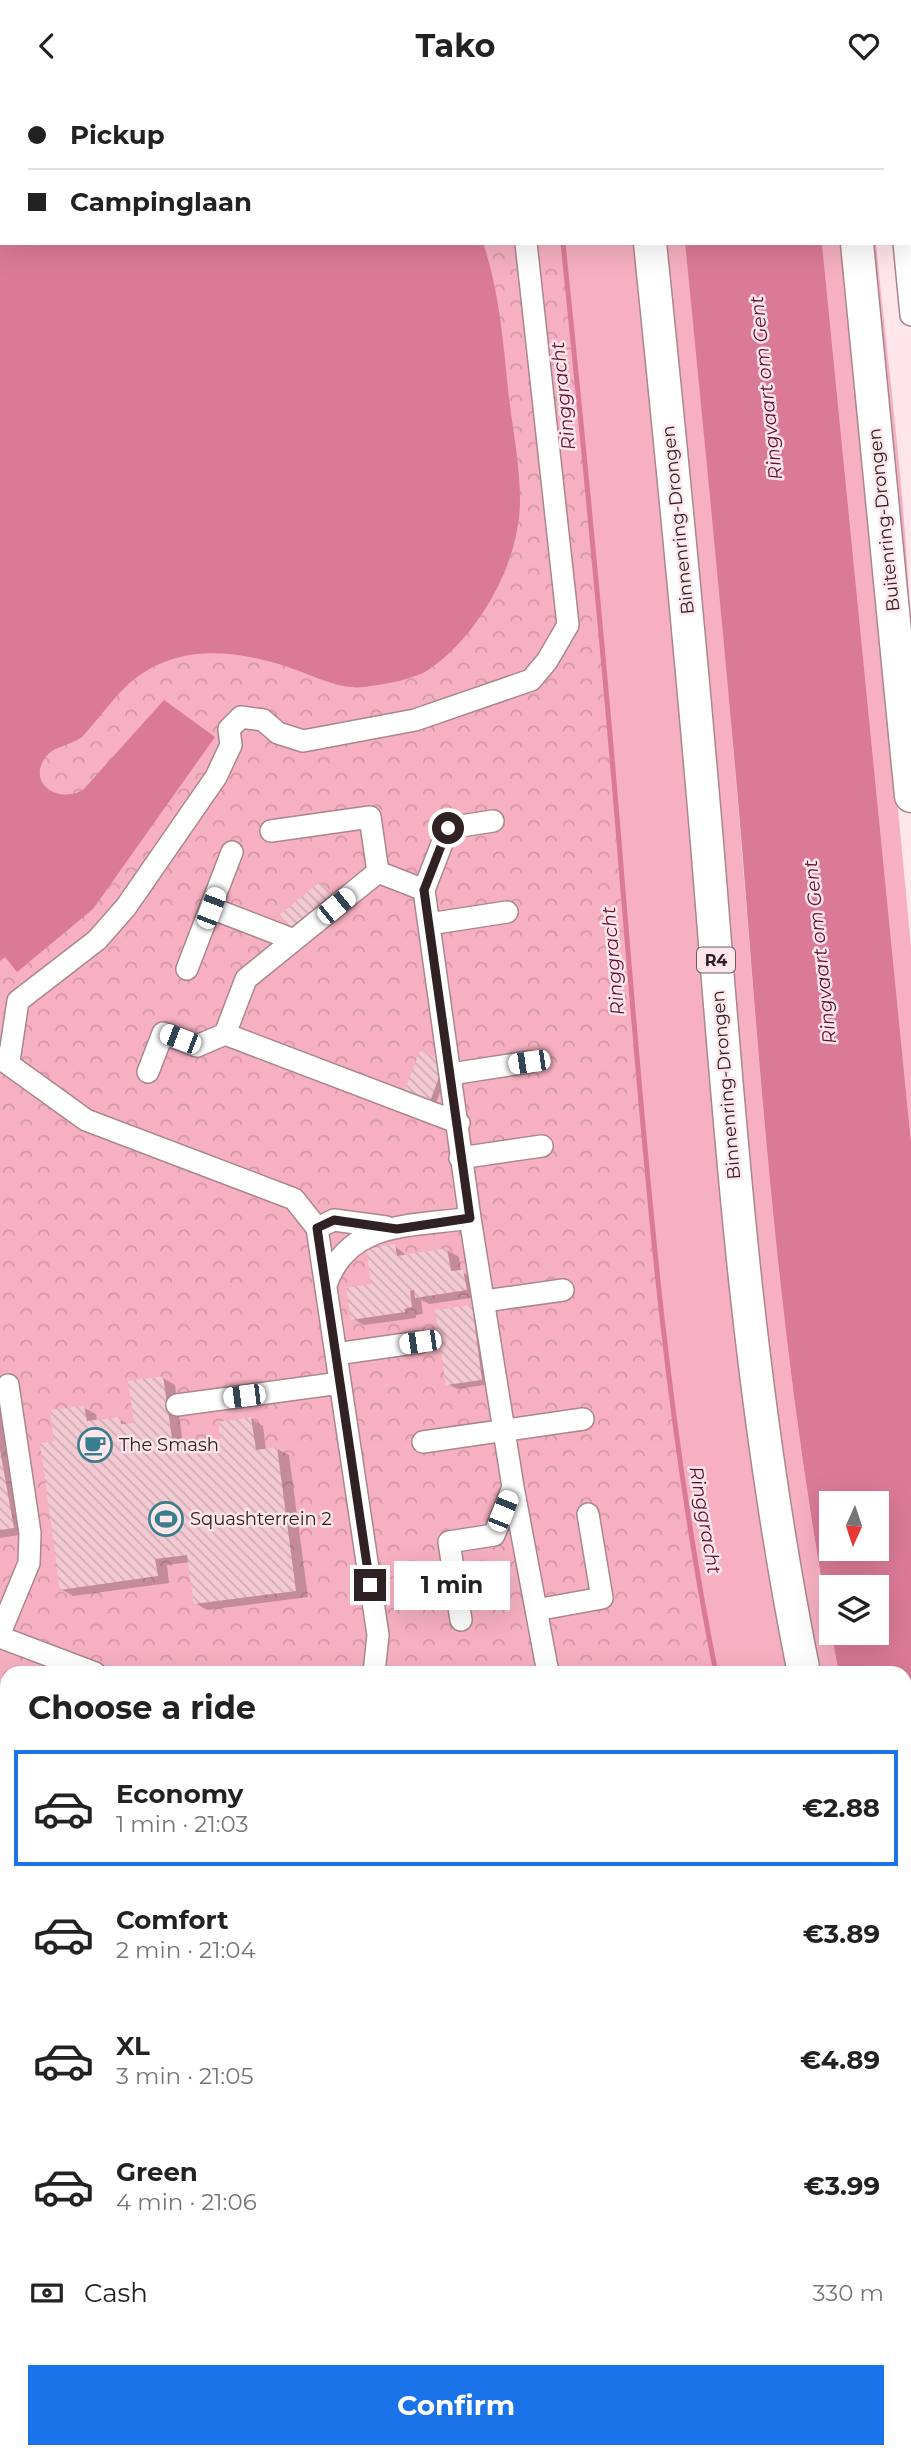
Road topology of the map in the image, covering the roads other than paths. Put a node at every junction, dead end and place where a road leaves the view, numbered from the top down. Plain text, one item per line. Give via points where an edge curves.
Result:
1 (527, 245) edge
2 (650, 245) edge
3 (857, 245) edge
4 (904, 245) edge
5 (911, 315) edge
6 (911, 796) edge
7 (494, 821) dead end
8 (271, 831) dead end
9 (232, 852) dead end
10 (378, 872) junction
11 (424, 890) junction
12 (211, 908) junction
13 (507, 912) dead end
14 (429, 924) junction
15 (294, 940) junction
16 (187, 969) dead end
17 (225, 1034) junction
18 (5, 1059) edge
19 (529, 1062) dead end
20 (148, 1072) dead end
21 (451, 1074) junction
22 (459, 1123) junction
23 (542, 1146) dead end
24 (460, 1158) junction
25 (470, 1218) junction
26 (317, 1228) junction
27 (397, 1229) junction
28 (326, 1285) junction
29 (563, 1290) dead end
30 (485, 1301) junction
31 (420, 1342) dead end
32 (336, 1354) junction
33 (340, 1383) junction
34 (8, 1385) dead end
35 (177, 1405) dead end
36 (583, 1419) dead end
37 (505, 1430) junction
38 (423, 1442) dead end
39 (513, 1487) junction
40 (588, 1514) dead end
41 (536, 1610) junction
42 (461, 1620) dead end
43 (0, 1635) edge
44 (78, 1666) edge
45 (375, 1666) edge
46 (547, 1666) edge
47 (803, 1666) edge

1 - 18 street via 568,625 547,661 531,680 415,720 303,741 278,733 263,720 241,717 229,729 231,745 216,777 126,908 97,940 18,1001
2 - 47 highway, Binnenring-Drongen / R4 via 689,629 737,1216 760,1423
3 - 6 highway, Buitenring-Drongen
4 - 5 street
7 - 11 street via 448,828
8 - 10 street via 370,817
9 - 12 street
10 - 11 street
10 - 15 street
11 - 14 street
12 - 15 street
12 - 16 street
13 - 14 street
14 - 21 street
15 - 17 street via 246,979
17 - 20 street via 197,1046 163,1033
17 - 22 street
18 - 26 street via 86,1120 294,1199
19 - 21 street
21 - 22 street
22 - 24 street
23 - 24 street
24 - 25 street
25 - 27 street
25 - 30 street
26 - 27 street via 334,1220
26 - 28 street
27 - 28 street via 355,1241 340,1255
28 - 32 street
29 - 30 street
30 - 37 street
31 - 32 street
32 - 33 street
33 - 35 street
33 - 45 street via 378,1635
34 - 43 street via 30,1533 29,1563
36 - 37 street
37 - 38 street
37 - 39 street
39 - 41 street
39 - 42 street via 494,1535 449,1542
40 - 41 street via 602,1598
41 - 46 street
43 - 44 street

